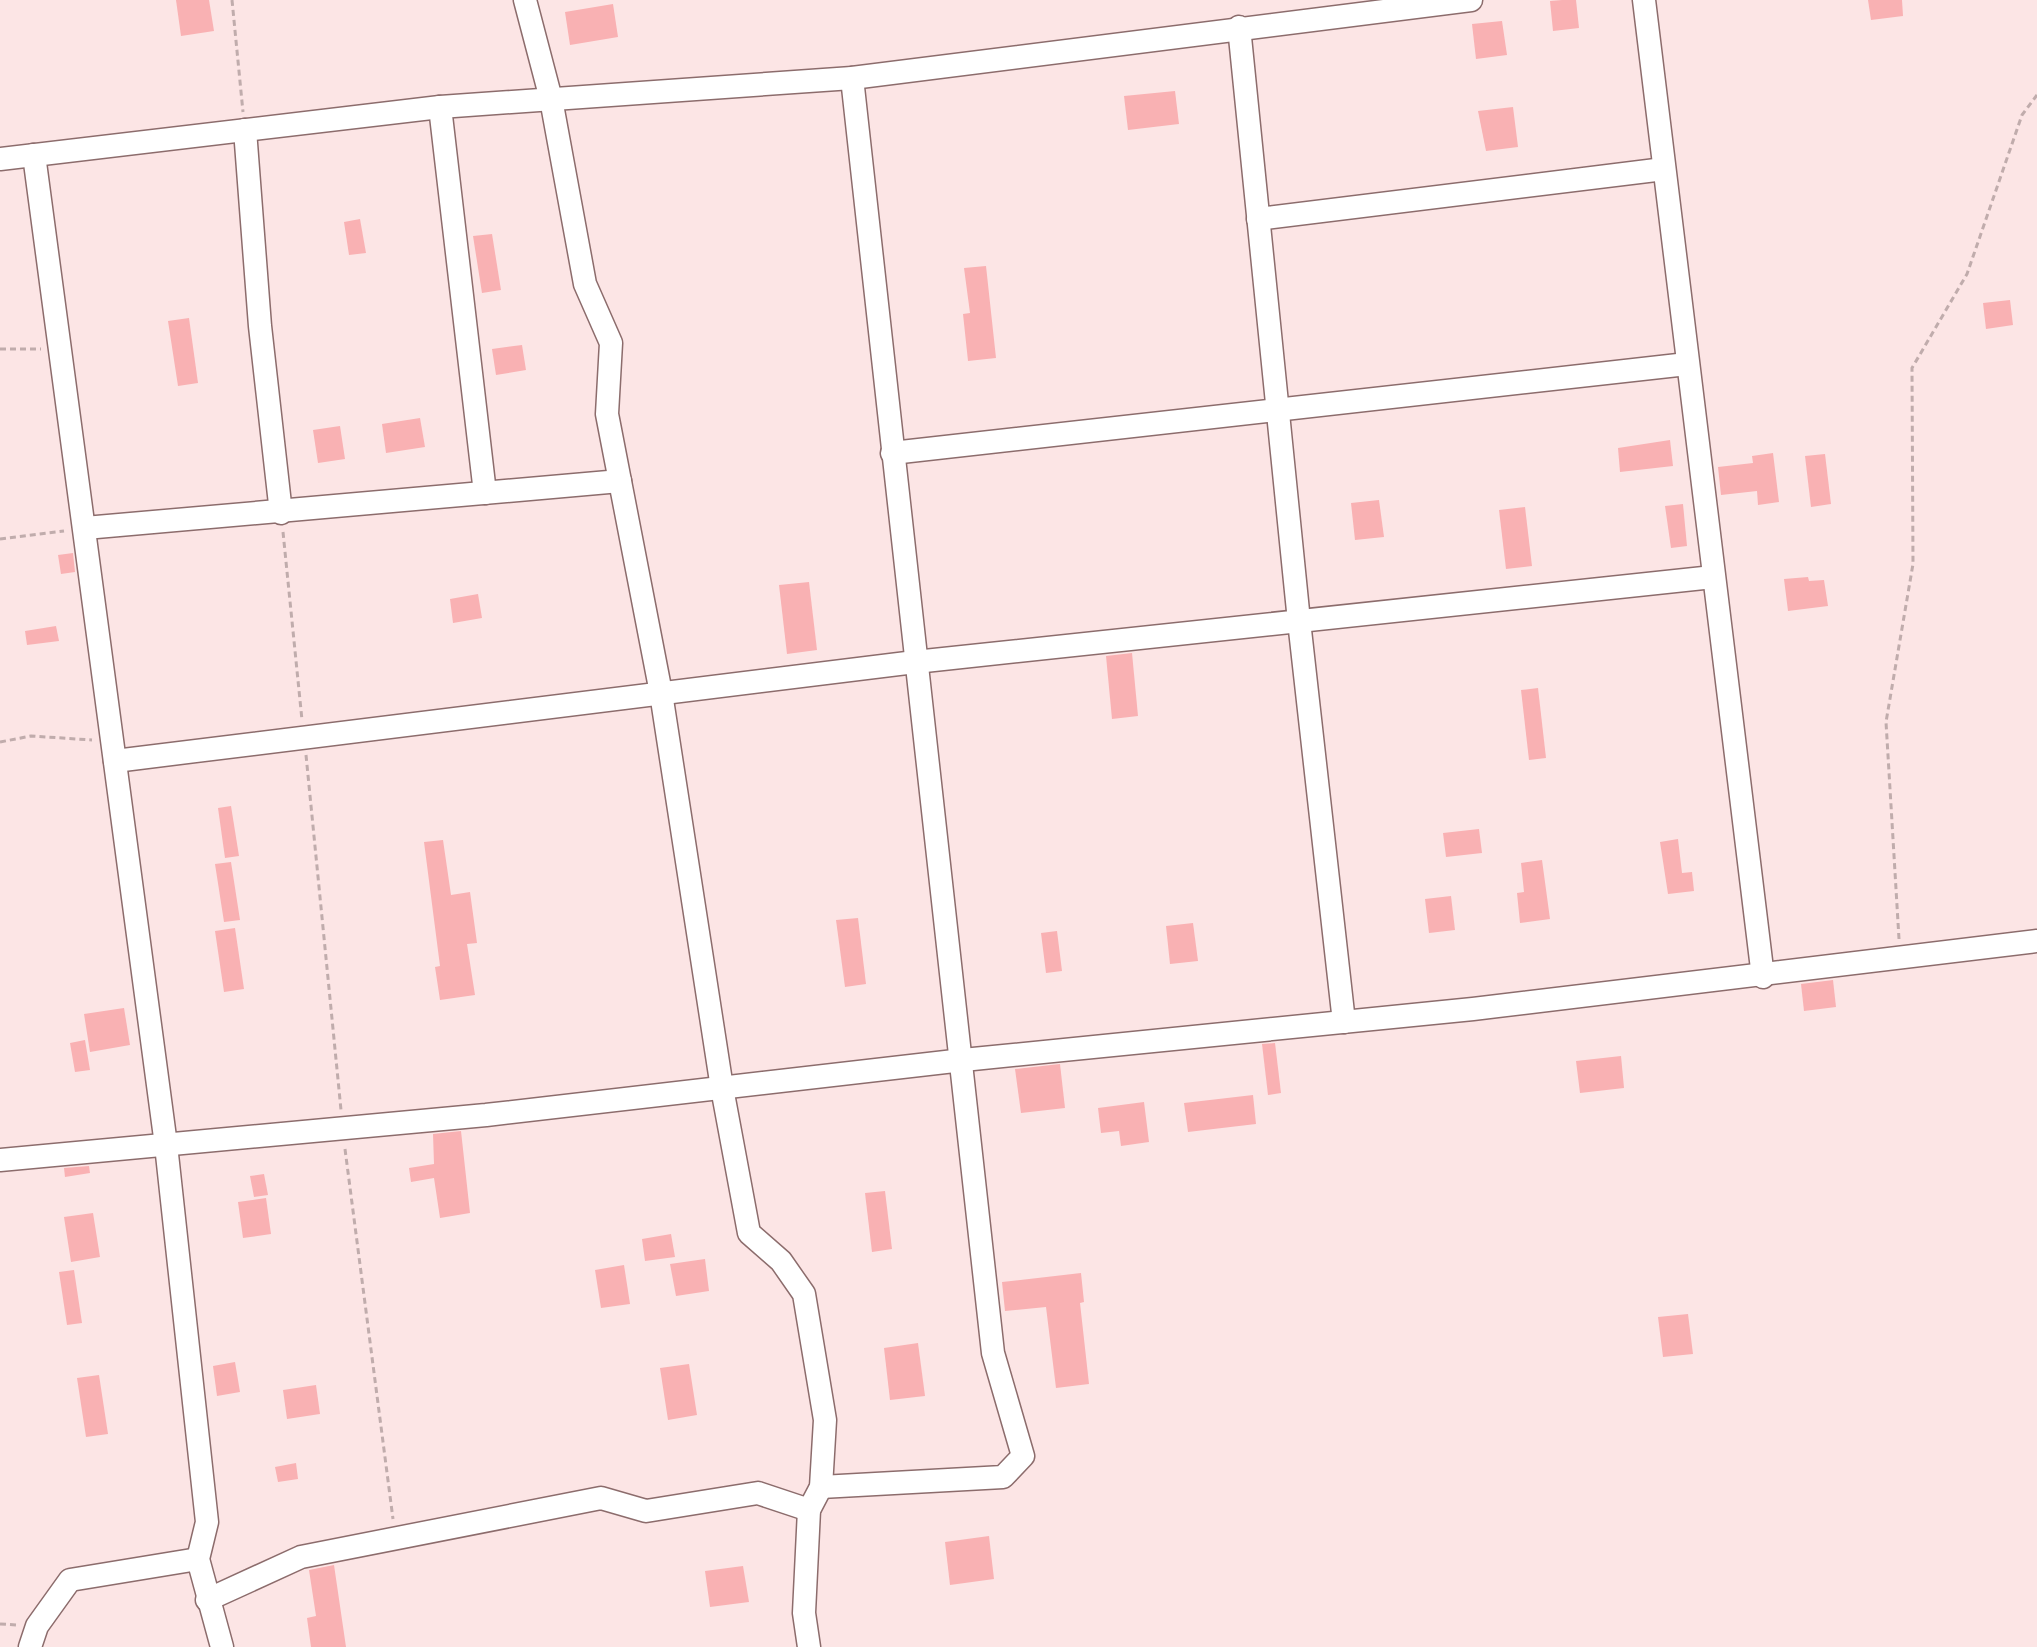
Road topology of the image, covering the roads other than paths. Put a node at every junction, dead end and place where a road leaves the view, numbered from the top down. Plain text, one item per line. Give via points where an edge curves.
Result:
1 (525, 0) edge
2 (1471, 0) edge
3 (1644, 0) edge
4 (1239, 27) junction
5 (852, 78) junction
6 (551, 99) junction
7 (440, 107) junction
8 (245, 130) junction
9 (34, 155) junction
10 (0, 159) edge
11 (1664, 169) junction
12 (1258, 219) junction
13 (1687, 364) junction
14 (1278, 412) junction
15 (892, 453) junction
16 (620, 481) junction
17 (485, 493) junction
18 (281, 513) junction
19 (85, 528) junction
20 (1713, 577) junction
21 (1299, 621) junction
22 (915, 662) junction
23 (661, 693) junction
24 (113, 751) junction
25 (2037, 941) edge
26 (1763, 977) junction
27 (1344, 1022) junction
28 (963, 1060) junction
29 (722, 1088) junction
30 (166, 1145) junction
31 (0, 1160) edge
32 (821, 1487) junction
33 (809, 1510) junction
34 (198, 1559) junction
35 (207, 1600) junction
36 (30, 1647) edge
37 (222, 1647) edge
38 (809, 1647) edge

1 - 6 street
2 - 4 street
3 - 11 street
4 - 5 street
4 - 12 street
5 - 6 street
5 - 15 street
6 - 7 street
6 - 16 street via 585,284 611,343 607,414
7 - 8 street
7 - 17 street
8 - 9 street
8 - 18 street
9 - 10 street
9 - 19 street
11 - 12 street
11 - 13 street
12 - 14 street
13 - 14 street
13 - 20 street
14 - 15 street
14 - 21 street
15 - 22 street
16 - 17 street
16 - 23 street
17 - 18 street
18 - 19 street
19 - 24 street
20 - 21 street
20 - 26 street
21 - 22 street
21 - 27 street
22 - 23 street
22 - 28 street
23 - 24 street via 304,737
23 - 29 street
24 - 30 street
25 - 26 street
26 - 27 street
27 - 28 street
28 - 29 street
28 - 32 street via 993,1353 1023,1456 1003,1477
29 - 30 street
29 - 32 street via 749,1233 781,1261 804,1294 825,1420
30 - 31 street
30 - 34 street via 207,1522
32 - 33 street
33 - 35 street via 758,1493 646,1511 601,1498 301,1557
33 - 38 street via 804,1613
34 - 35 street
34 - 36 street via 70,1580 37,1626
35 - 37 street

